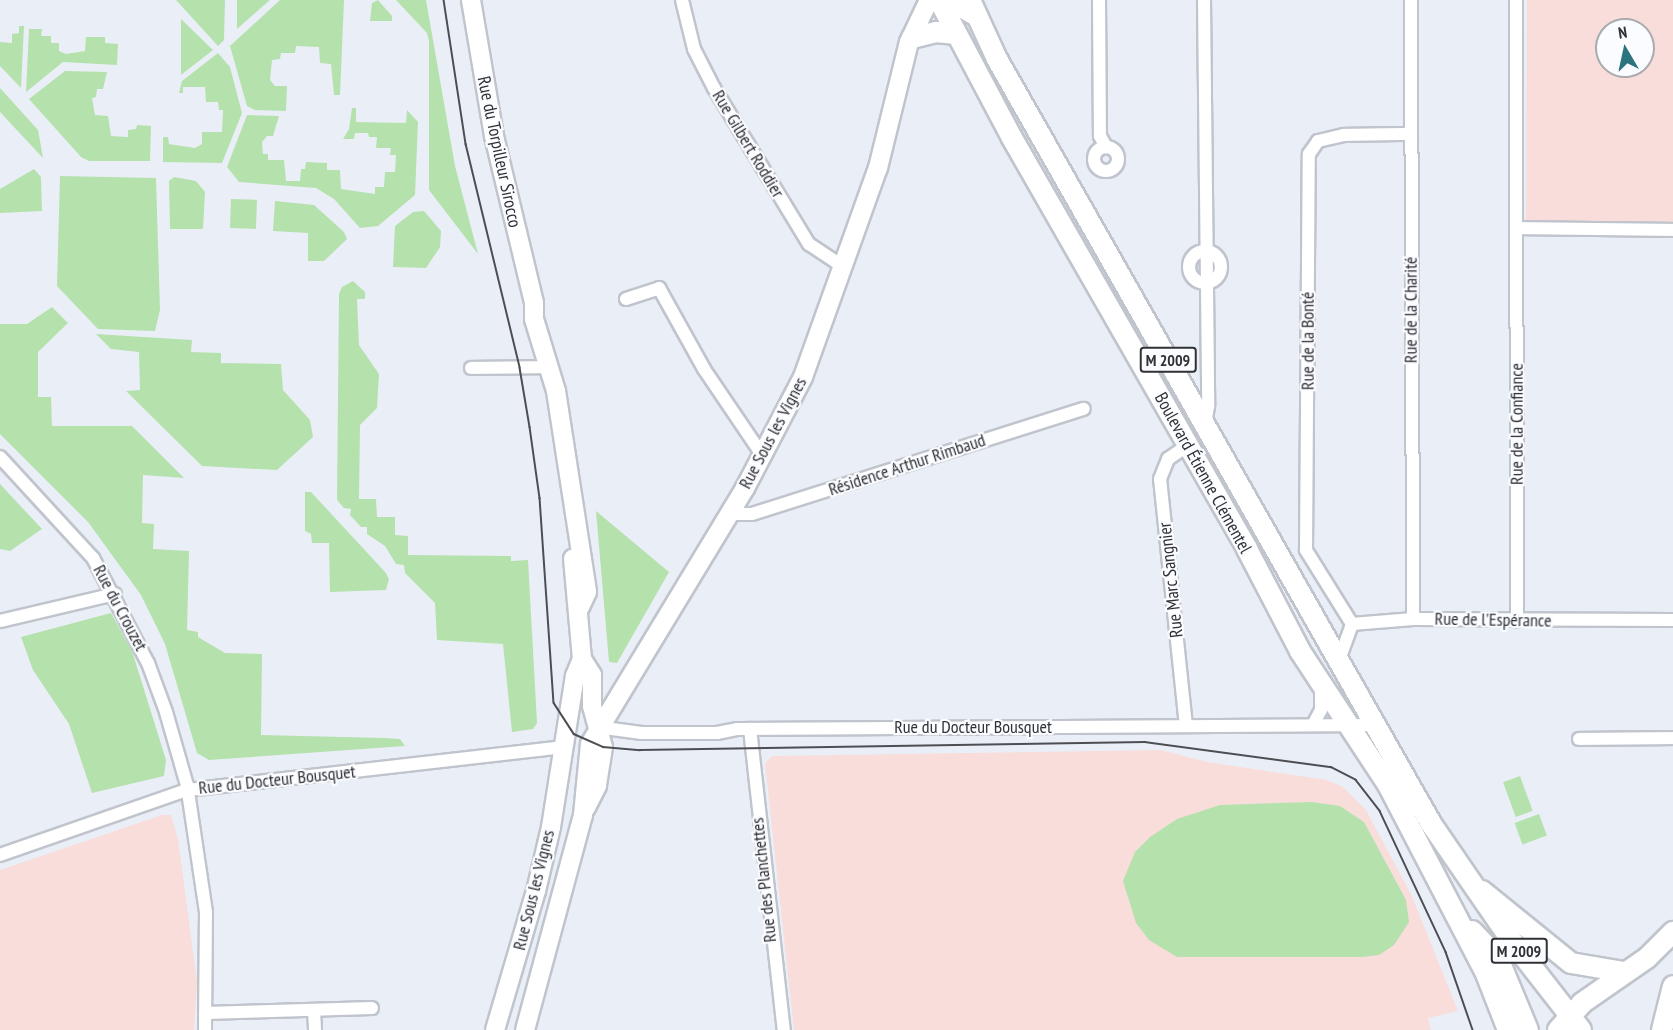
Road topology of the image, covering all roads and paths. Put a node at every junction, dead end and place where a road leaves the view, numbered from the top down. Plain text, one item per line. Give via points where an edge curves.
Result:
1 (471, 0) edge
2 (682, 0) edge
3 (929, 0) edge
4 (939, 0) edge
5 (947, 0) edge
6 (1100, 0) edge
7 (1204, 0) edge
8 (1411, 0) edge
9 (1516, 0) edge
10 (972, 7) edge
11 (956, 34) junction
12 (912, 38) junction
13 (1411, 134) junction
14 (1106, 147) dead end
15 (1518, 228) junction
16 (1673, 230) edge
17 (845, 267) junction
18 (626, 299) dead end
19 (549, 359) junction
20 (471, 368) dead end
21 (1084, 409) dead end
22 (1205, 425) junction
23 (1188, 445) junction
24 (763, 456) junction
25 (0, 457) edge
26 (729, 514) junction
27 (115, 594) junction
28 (1413, 619) junction
29 (1673, 620) edge
30 (0, 621) edge
31 (1517, 621) junction
32 (1352, 624) junction
33 (582, 659) junction
34 (1339, 660) junction
35 (592, 675) junction
36 (629, 677) junction
37 (1321, 685) junction
38 (1314, 723) junction
39 (1350, 723) junction
40 (1374, 725) junction
41 (1186, 726) junction
42 (597, 727) junction
43 (750, 729) junction
44 (1579, 738) dead end
45 (1673, 738) edge
46 (563, 747) junction
47 (187, 790) junction
48 (583, 815) junction
49 (0, 855) edge
50 (1473, 884) junction
51 (1455, 913) junction
52 (1673, 932) edge
53 (1624, 972) junction
54 (1488, 978) junction
55 (1673, 986) edge
56 (372, 1008) dead end
57 (314, 1010) junction
58 (205, 1013) junction
59 (1570, 1025) edge
60 (205, 1030) edge
61 (315, 1030) edge
62 (495, 1030) edge
63 (525, 1030) edge
64 (784, 1030) edge
65 (1494, 1030) edge
66 (1508, 1030) edge
67 (1528, 1030) edge
68 (1662, 1030) edge

1 - 19 street, Rue du Torpilleur Sirocco via 494,136 534,303 537,333
2 - 17 street, Rue Gilbert Roddier via 694,49 719,97 809,244
3 - 12 street
4 - 11 main road, Boulevard Étienne Clémentel / M 2009
5 - 10 street
6 - 14 street via 1100,136
7 - 22 street
8 - 13 street, Rue de la Charité
9 - 15 street, Rue de la Confiance
10 - 22 main road, Boulevard Étienne Clémentel / M 2009
11 - 12 main road via 936,32
11 - 23 main road, Boulevard Étienne Clémentel / M 2009
12 - 17 street, Rue Sous les Vignes via 878,168
13 - 28 street, Rue de la Charité
13 - 32 street, Rue de la Bonté via 1344,135 1318,141 1309,154 1306,550
15 - 16 street
15 - 31 street, Rue de la Confiance
17 - 24 street, Rue Sous les Vignes via 803,377
18 - 24 street via 659,288 704,369
19 - 20 street
19 - 33 street, Rue du Torpilleur Sirocco via 587,592 580,607
21 - 26 street, Résidence Arthur Rimbaud via 752,514
22 - 34 main road, Boulevard Étienne Clémentel / M 2009
23 - 37 main road, Boulevard Étienne Clémentel / M 2009
23 - 41 street, Rue Marc Sangnier via 1168,459 1160,479
24 - 26 street, Rue Sous les Vignes
25 - 27 street, Rue du Crouzet via 71,531
26 - 36 street, Rue Sous les Vignes
27 - 30 street
27 - 47 street, Rue du Crouzet via 148,663
28 - 31 street, Rue de l'Espérance
28 - 32 street, Rue de l'Espérance
29 - 31 street, Rue de l'Espérance
32 - 34 street
33 - 35 street, Rue du Torpilleur Sirocco
33 - 46 street, Rue du Torpilleur Sirocco via 575,676
34 - 40 main road, Boulevard Étienne Clémentel / M 2009
35 - 36 street via 617,682
35 - 42 street
36 - 42 street, Rue Sous les Vignes
37 - 38 street via 1321,710
37 - 39 main road, Boulevard Étienne Clémentel / M 2009
38 - 39 street, Rue du Docteur Bousquet
38 - 41 street, Rue du Docteur Bousquet
39 - 40 street
39 - 51 main road, Boulevard Étienne Clémentel / M 2009 via 1388,785
40 - 50 main road, Boulevard Étienne Clémentel / M 2009
41 - 43 street, Rue du Docteur Bousquet
42 - 43 street, Rue du Docteur Bousquet via 642,733
42 - 46 street, Rue Sous les Vignes
42 - 48 street, Rue Sous les Vignes via 586,756
43 - 64 street, Rue des Planchettes
44 - 45 street
46 - 47 street, Rue du Docteur Bousquet
46 - 48 street, Rue Sous les Vignes via 573,765
46 - 62 street, Rue Sous les Vignes via 538,880
47 - 49 street, Rue du Docteur Bousquet
47 - 58 street, Rue du Crouzet via 208,938
48 - 63 street, Rue Sous les Vignes
50 - 53 main road via 1571,963
50 - 59 main road, M 2009
51 - 54 main road, Boulevard Étienne Clémentel / M 2009
51 - 67 main road via 1498,958
52 - 53 main road via 1647,958
53 - 59 main road
54 - 65 main road
54 - 66 main road, M 2009
55 - 68 main road
56 - 57 street
57 - 58 street
57 - 61 street
58 - 60 street, Rue du Crouzet

